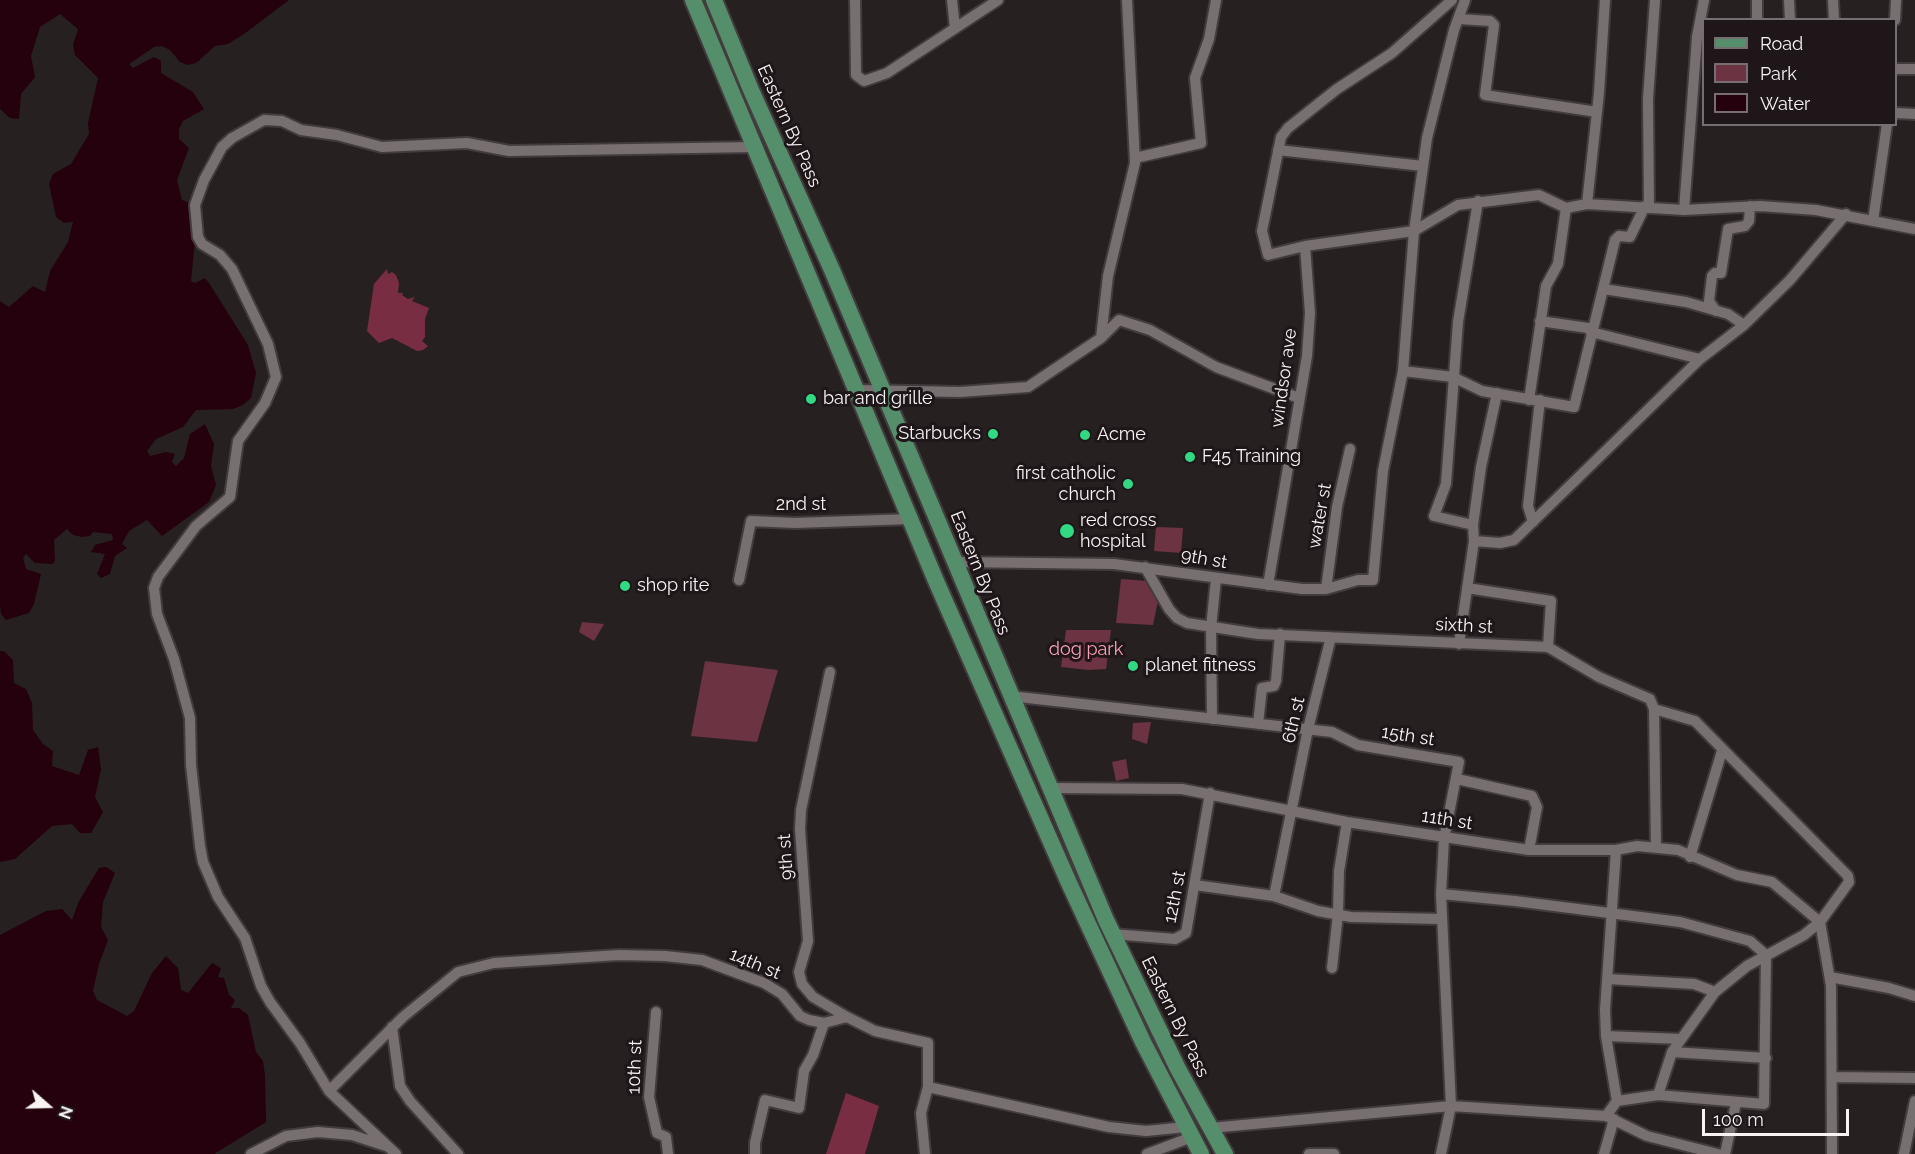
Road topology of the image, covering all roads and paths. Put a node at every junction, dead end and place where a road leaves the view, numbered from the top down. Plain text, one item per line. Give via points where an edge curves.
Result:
1 (693, 0) edge
2 (714, 0) edge
3 (855, 0) edge
4 (952, 0) edge
5 (998, 0) edge
6 (1127, 0) edge
7 (1216, 0) edge
8 (1452, 0) edge
9 (1465, 0) edge
10 (1605, 0) edge
11 (1655, 0) edge
12 (1704, 0) edge
13 (1757, 0) edge
14 (1790, 0) edge
15 (1833, 0) edge
16 (1896, 0) edge
17 (1757, 18) edge
18 (1790, 18) edge
19 (1834, 18) edge
20 (1895, 18) edge
21 (1459, 19) junction
22 (955, 28) junction
23 (1897, 69) edge
24 (1915, 69) edge
25 (1698, 108) edge
26 (1597, 112) junction
27 (1897, 113) edge
28 (1915, 114) edge
29 (1887, 126) edge
30 (755, 147) junction
31 (1278, 150) junction
32 (1135, 158) junction
33 (1424, 166) junction
34 (1478, 201) junction
35 (1587, 204) junction
36 (1750, 206) junction
37 (1566, 207) junction
38 (1647, 207) junction
39 (1684, 210) junction
40 (1846, 214) junction
41 (1873, 221) junction
42 (1915, 229) edge
43 (1414, 231) junction
44 (1305, 246) junction
45 (1604, 289) junction
46 (1716, 312) junction
47 (1540, 321) junction
48 (1744, 325) junction
49 (1591, 332) junction
50 (1101, 338) junction
51 (1700, 359) junction
52 (1403, 371) junction
53 (1453, 377) junction
54 (857, 390) junction
55 (882, 391) junction
56 (1497, 393) junction
57 (1299, 398) junction
58 (1534, 400) junction
59 (1350, 449) dead end
60 (911, 519) junction
61 (1533, 522) junction
62 (1473, 525) junction
63 (1474, 541) junction
64 (956, 562) junction
65 (1145, 567) junction
66 (1216, 579) junction
67 (739, 580) dead end
68 (1269, 585) junction
69 (1467, 588) junction
70 (1326, 589) junction
71 (1211, 628) junction
72 (1280, 634) junction
73 (1331, 637) junction
74 (1459, 644) junction
75 (1548, 647) junction
76 (830, 672) dead end
77 (1010, 696) junction
78 (1654, 709) junction
79 (1212, 719) junction
80 (1258, 724) junction
81 (1308, 729) junction
82 (1722, 751) junction
83 (1457, 779) junction
84 (1050, 788) junction
85 (1210, 793) junction
86 (1292, 812) junction
87 (1347, 822) junction
88 (1446, 836) junction
89 (1656, 848) junction
90 (1528, 850) junction
91 (1616, 850) junction
92 (1690, 856) junction
93 (1195, 885) junction
94 (1441, 894) junction
95 (1274, 896) junction
96 (1338, 914) junction
97 (1612, 914) junction
98 (1442, 919) junction
99 (1820, 922) junction
100 (1112, 934) junction
101 (1766, 955) junction
102 (1332, 968) dead end
103 (1830, 977) junction
104 (1608, 979) junction
105 (1715, 992) junction
106 (1915, 996) edge
107 (656, 1012) dead end
108 (847, 1017) junction
109 (824, 1023) junction
110 (392, 1027) junction
111 (1606, 1035) junction
112 (1681, 1039) junction
113 (1672, 1052) junction
114 (1766, 1058) junction
115 (1832, 1077) junction
116 (1915, 1078) edge
117 (928, 1087) junction
118 (329, 1091) junction
119 (1658, 1095) junction
120 (1617, 1101) junction
121 (1915, 1101) edge
122 (1736, 1103) junction
123 (1451, 1106) junction
124 (1610, 1118) junction
125 (1210, 1128) junction
126 (1189, 1132) junction
127 (393, 1150) edge
128 (251, 1154) edge
129 (458, 1154) edge
130 (668, 1154) edge
131 (755, 1154) edge
132 (925, 1154) edge
133 (1147, 1154) edge
134 (1201, 1154) edge
135 (1225, 1154) edge
136 (1309, 1154) edge
137 (1334, 1154) edge
138 (1441, 1154) edge
139 (1604, 1154) edge
140 (1718, 1154) edge
141 (1725, 1154) edge
142 (1832, 1154) edge
143 (1904, 1154) edge

1 - 30 main road
2 - 55 main road, Eastern By Pass
3 - 22 street via 856,75 864,81 887,73
4 - 22 street
5 - 22 street
6 - 32 street
7 - 32 street via 1209,39 1195,78 1201,143
8 - 31 street via 1392,53 1336,89 1288,128
9 - 21 street
10 - 26 street
11 - 38 street via 1648,99
12 - 25 street via 1697,37
13 - 17 street
14 - 18 street
15 - 19 street
16 - 20 street
21 - 26 street via 1490,21 1494,25 1485,95
21 - 33 street via 1434,107
23 - 24 street
25 - 39 street
26 - 35 street
27 - 28 street
29 - 41 street
30 - 54 main road
30 - 118 street via 509,151 467,143 382,147 301,130 282,121 264,120 222,147 204,180 195,205 198,237 220,255 236,277 268,344 276,377 265,403 238,441 230,496 186,539 158,577 153,597 190,718 191,765 204,862 218,897 245,938 261,986
31 - 33 street
31 - 44 street via 1263,237 1268,255
32 - 50 street via 1108,276
33 - 43 street
34 - 37 street via 1539,195
34 - 43 street via 1458,205
34 - 53 street
35 - 37 street
35 - 38 street
36 - 39 street
36 - 40 street
36 - 46 street via 1745,226 1728,229 1721,273 1712,276 1709,301
37 - 47 street via 1558,264 1546,286
38 - 39 street
38 - 45 street via 1630,237 1619,236 1615,240
40 - 41 street
40 - 48 street via 1790,280
41 - 42 street
43 - 44 street
43 - 52 street
44 - 57 street, windsor ave via 1310,313
45 - 46 street via 1686,302
45 - 49 street
46 - 48 street via 1728,314
47 - 49 street via 1587,328
47 - 58 street
48 - 51 street
49 - 51 street
49 - 58 street via 1574,407
50 - 55 street via 1028,387 960,392
50 - 57 street via 1119,320 1131,322 1216,367
51 - 61 street
52 - 53 street
52 - 70 street, 9th st via 1383,471 1373,580
53 - 56 street via 1482,391
53 - 62 street via 1446,484 1434,516
54 - 55 street
54 - 60 main road
55 - 64 main road, Eastern By Pass
56 - 58 street
56 - 62 street
57 - 68 street, windsor ave
58 - 61 street via 1528,506
59 - 70 street, water st via 1337,507
60 - 67 street, 2nd st via 751,521
60 - 126 main road via 1108,970
61 - 63 street via 1514,540
62 - 63 street
63 - 69 street
64 - 65 street, 9th st
64 - 77 main road, Eastern By Pass
65 - 66 street, 9th st
65 - 71 street, sixth st via 1177,618
66 - 68 street, 9th st
66 - 71 street
68 - 70 street, 9th st
69 - 74 street
69 - 75 street via 1549,600 1552,604
71 - 72 street, sixth st
71 - 79 street
72 - 73 street, sixth st
72 - 80 street via 1276,681 1274,686 1262,688
73 - 74 street, sixth st
73 - 81 street, 6th st
74 - 75 street, sixth st
75 - 78 street, sixth st via 1650,699
76 - 108 street, 9th st via 801,810 808,941 799,972 802,984 813,997
77 - 79 street, 15th st
77 - 84 main road, Eastern By Pass
78 - 82 street via 1695,721
78 - 89 street
79 - 80 street, 15th st
80 - 81 street, 15th st
81 - 83 street, 15th st via 1332,732 1358,745 1454,760 1459,762
81 - 86 street, 6th st
82 - 92 street
82 - 99 street via 1848,876 1848,885
83 - 88 street
83 - 90 street via 1532,796 1537,807
84 - 85 street, 11th st via 1165,788
84 - 100 main road, Eastern By Pass
85 - 86 street, 11th st
85 - 93 street, 12th st
86 - 87 street, 11th st
86 - 95 street, 6th st
87 - 88 street, 11th st
87 - 96 street via 1339,871
88 - 90 street, 11th st
88 - 94 street
89 - 91 street, 11th st
89 - 92 street, 11th st via 1678,850
90 - 91 street, 11th st
91 - 97 street
92 - 99 street, 11th st via 1737,875 1772,882
93 - 95 street
93 - 100 street, 12th st via 1188,927 1182,937
94 - 97 street
94 - 98 street
95 - 96 street
96 - 98 street
96 - 102 street
97 - 101 street via 1680,922 1750,941
97 - 104 street
98 - 123 street
99 - 101 street
99 - 103 street
100 - 125 main road, Eastern By Pass
101 - 105 street
101 - 114 street
103 - 106 street via 1889,987
103 - 115 street
104 - 105 street via 1694,984
104 - 111 street
105 - 112 street
107 - 130 street, 10th st via 649,1097 657,1133 666,1137
108 - 109 street
108 - 117 street via 875,1031 928,1043
109 - 110 street, 14th st via 800,1016 782,994 764,983 702,960 619,955 477,966 458,972
109 - 131 street via 804,1071 799,1107 765,1100
110 - 118 street, 14th st
110 - 129 street via 400,1086
111 - 112 street
111 - 120 street
112 - 113 street
113 - 114 street
113 - 119 street
114 - 122 street via 1764,1104
115 - 116 street
115 - 142 street
117 - 126 street via 1108,1127
117 - 132 street via 921,1113
118 - 127 street
119 - 120 street
119 - 122 street
120 - 124 street
121 - 143 street
122 - 141 street
123 - 124 street
123 - 125 street
123 - 138 street
124 - 139 street
124 - 140 street via 1647,1136
125 - 135 main road, Eastern By Pass
126 - 133 street
126 - 134 main road
127 - 128 street via 352,1135 318,1132 286,1136
136 - 137 street

